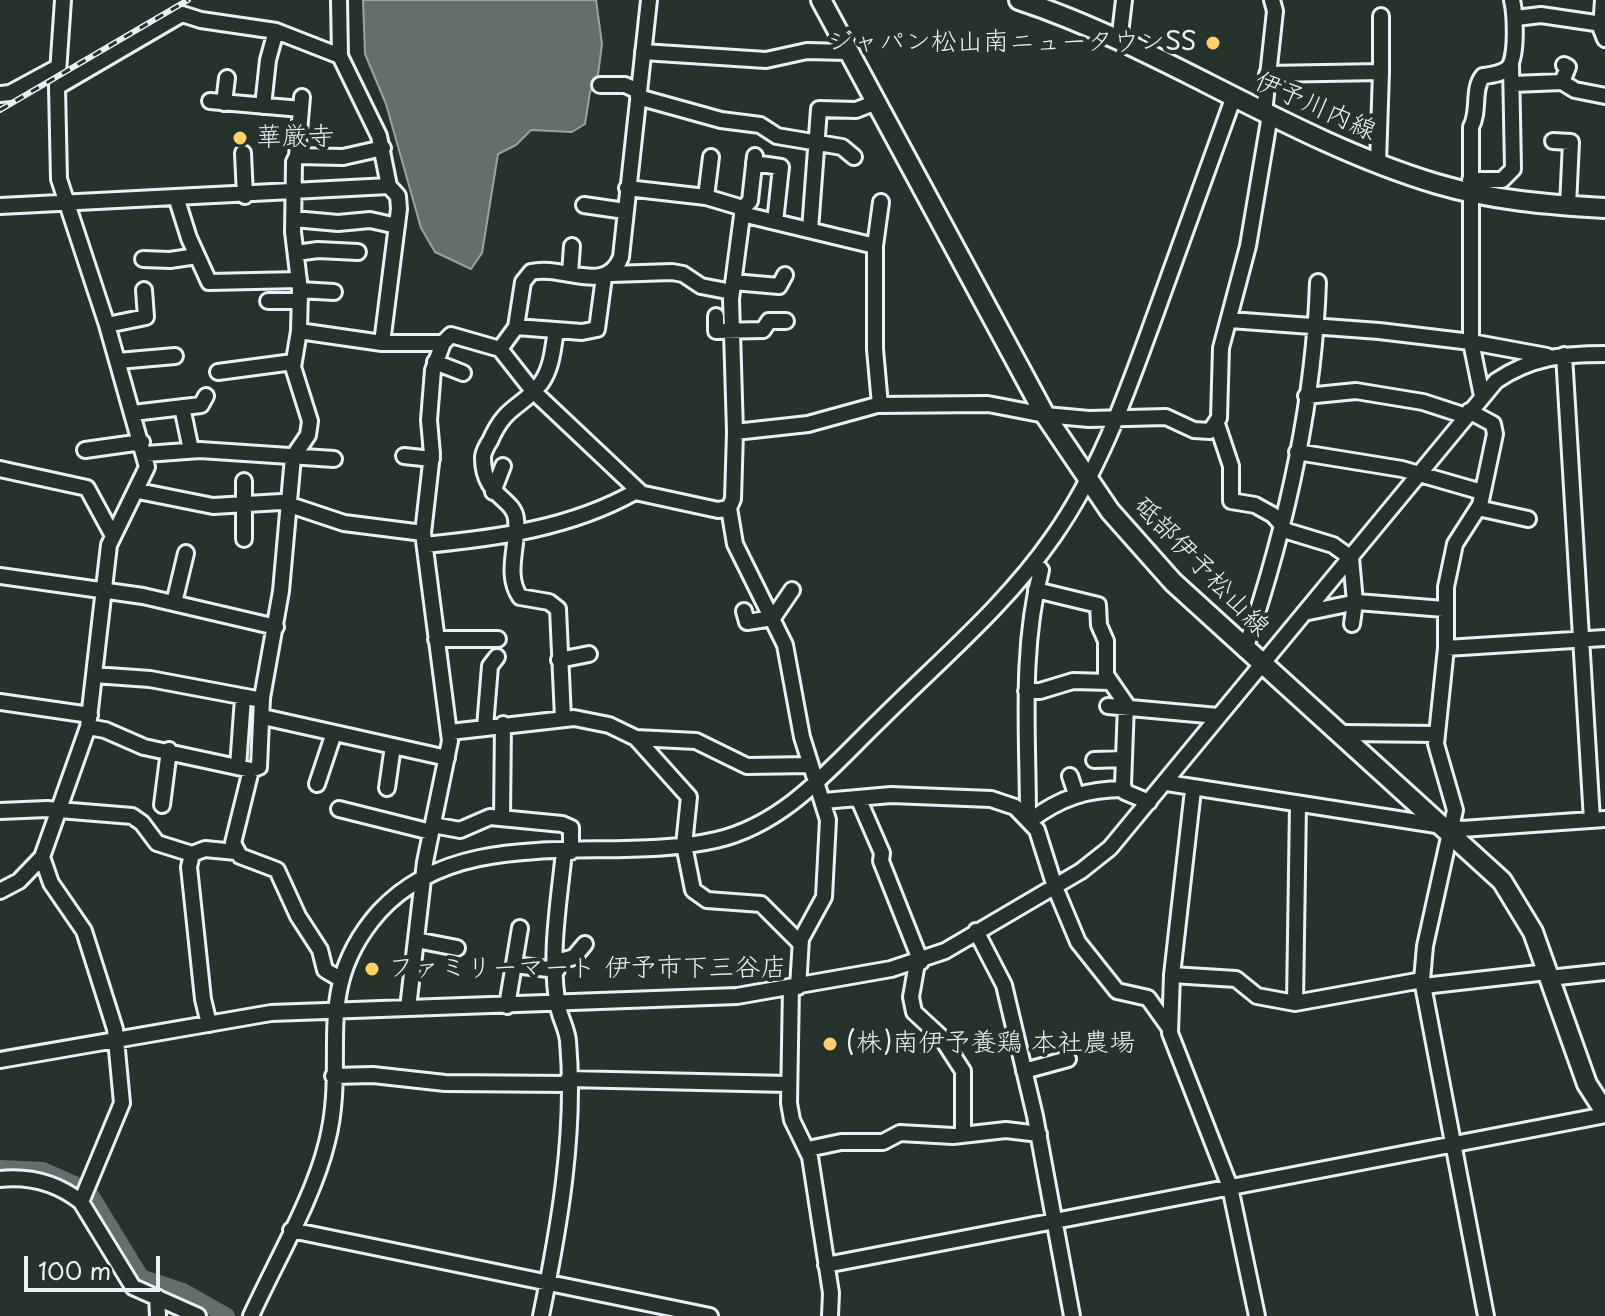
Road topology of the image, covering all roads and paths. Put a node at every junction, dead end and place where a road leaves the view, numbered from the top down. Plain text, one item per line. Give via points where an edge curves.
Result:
1 (63, 0) edge
2 (339, 0) edge
3 (649, 0) edge
4 (821, 0) edge
5 (1019, 0) edge
6 (1124, 0) edge
7 (1272, 0) edge
8 (1512, 0) edge
9 (1542, 0) edge
10 (1603, 0) edge
11 (1535, 15) junction
12 (1381, 16) dead end
13 (1516, 18) junction
14 (276, 31) junction
15 (1603, 32) edge
16 (1119, 42) junction
17 (643, 52) junction
18 (846, 52) junction
19 (340, 56) junction
20 (1511, 65) junction
21 (1564, 65) dead end
22 (58, 67) junction
23 (1381, 72) junction
24 (1267, 74) junction
25 (227, 78) dead end
26 (1562, 82) junction
27 (1513, 84) junction
28 (600, 85) dead end
29 (57, 87) junction
30 (0, 94) edge
31 (638, 94) junction
32 (1605, 96) edge
33 (1233, 99) junction
34 (874, 103) junction
35 (263, 106) junction
36 (1267, 114) junction
37 (816, 141) junction
38 (1553, 141) dead end
39 (383, 148) junction
40 (243, 153) dead end
41 (297, 156) junction
42 (711, 157) dead end
43 (854, 157) dead end
44 (1378, 163) junction
45 (389, 186) junction
46 (1469, 186) junction
47 (627, 188) junction
48 (293, 194) junction
49 (245, 196) junction
50 (706, 197) junction
51 (177, 200) junction
52 (881, 202) dead end
53 (65, 203) junction
54 (584, 205) dead end
55 (0, 206) edge
56 (1568, 206) junction
57 (1605, 208) edge
58 (625, 211) junction
59 (743, 211) junction
60 (294, 219) junction
61 (775, 222) junction
62 (397, 226) junction
63 (810, 230) junction
64 (572, 246) dead end
65 (875, 246) junction
66 (358, 252) dead end
67 (296, 253) junction
68 (197, 256) junction
69 (143, 259) dead end
70 (756, 271) dead end
71 (570, 273) junction
72 (785, 275) dead end
73 (607, 276) junction
74 (731, 282) junction
75 (1318, 282) dead end
76 (144, 290) dead end
77 (299, 290) junction
78 (334, 292) dead end
79 (268, 301) dead end
80 (716, 316) dead end
81 (1230, 320) junction
82 (786, 321) dead end
83 (107, 325) junction
84 (516, 327) junction
85 (1318, 328) junction
86 (556, 330) junction
87 (299, 331) junction
88 (731, 331) junction
89 (1471, 342) junction
90 (382, 343) junction
91 (443, 343) junction
92 (500, 349) junction
93 (1605, 354) edge
94 (1564, 355) junction
95 (175, 356) dead end
96 (1547, 357) junction
97 (118, 361) junction
98 (293, 362) junction
99 (435, 362) junction
100 (218, 372) dead end
101 (463, 373) dead end
102 (533, 391) junction
103 (206, 396) dead end
104 (1306, 396) junction
105 (1482, 396) junction
106 (880, 405) junction
107 (182, 407) junction
108 (133, 413) junction
109 (1467, 414) junction
110 (1045, 415) junction
111 (1118, 418) junction
112 (1217, 424) junction
113 (735, 432) junction
114 (144, 448) junction
115 (85, 450) dead end
116 (191, 450) junction
117 (1297, 452) junction
118 (404, 456) dead end
119 (293, 457) junction
120 (334, 459) dead end
121 (432, 459) junction
122 (503, 466) dead end
123 (0, 469) edge
124 (1418, 475) junction
125 (1088, 480) junction
126 (244, 481) dead end
127 (138, 491) junction
128 (493, 492) junction
129 (640, 492) junction
130 (1482, 492) junction
131 (244, 502) junction
132 (286, 505) junction
133 (729, 508) junction
134 (1478, 508) junction
135 (1528, 519) dead end
136 (1282, 527) junction
137 (112, 534) junction
138 (517, 534) junction
139 (244, 539) dead end
140 (424, 539) junction
141 (186, 553) dead end
142 (1351, 558) junction
143 (1034, 562) junction
144 (0, 576) edge
145 (104, 590) junction
146 (792, 590) dead end
147 (1036, 590) junction
148 (1355, 602) junction
149 (174, 603) junction
150 (1444, 609) junction
151 (744, 611) dead end
152 (1304, 613) junction
153 (773, 618) junction
154 (1352, 624) dead end
155 (276, 627) junction
156 (1605, 638) edge
157 (436, 639) junction
158 (498, 639) dead end
159 (1580, 640) junction
160 (1446, 648) junction
161 (1245, 650) junction
162 (589, 654) dead end
163 (497, 657) dead end
164 (559, 660) junction
165 (1260, 663) junction
166 (94, 675) junction
167 (1110, 682) junction
168 (1026, 691) junction
169 (243, 698) junction
170 (262, 700) junction
171 (0, 702) edge
172 (1108, 706) dead end
173 (1126, 709) junction
174 (1218, 716) junction
175 (263, 717) junction
176 (563, 718) junction
177 (89, 721) junction
178 (503, 724) junction
179 (485, 727) junction
180 (450, 732) junction
181 (334, 733) junction
182 (1436, 734) junction
183 (1342, 737) junction
184 (636, 738) junction
185 (393, 746) junction
186 (169, 750) junction
187 (447, 758) junction
188 (1124, 759) junction
189 (1094, 760) dead end
190 (810, 765) junction
191 (245, 769) junction
192 (1070, 776) dead end
193 (817, 782) junction
194 (1167, 783) junction
195 (317, 784) dead end
196 (387, 788) dead end
197 (1124, 789) junction
198 (1193, 790) junction
199 (1076, 794) junction
200 (859, 800) junction
201 (824, 801) junction
202 (1149, 802) junction
203 (1298, 804) junction
204 (162, 805) dead end
205 (339, 809) dead end
206 (58, 810) junction
207 (0, 811) edge
208 (502, 817) junction
209 (1030, 819) junction
210 (1598, 820) edge
211 (432, 828) junction
212 (1447, 829) junction
213 (684, 845) junction
214 (236, 852) junction
215 (567, 852) junction
216 (192, 854) junction
217 (42, 857) junction
218 (423, 877) junction
219 (1055, 887) junction
220 (0, 891) edge
221 (520, 928) dead end
222 (976, 931) junction
223 (416, 940) junction
224 (800, 943) junction
225 (585, 944) dead end
226 (457, 948) dead end
227 (919, 962) junction
228 (514, 965) junction
229 (557, 966) junction
230 (1605, 972) edge
231 (1172, 975) junction
232 (1548, 975) junction
233 (340, 979) junction
234 (1423, 983) junction
235 (794, 987) junction
236 (1295, 1003) junction
237 (558, 1005) junction
238 (507, 1006) junction
239 (408, 1008) junction
240 (334, 1009) junction
241 (209, 1024) junction
242 (1169, 1027) junction
243 (116, 1041) junction
244 (1068, 1059) dead end
245 (0, 1060) edge
246 (1024, 1071) junction
247 (333, 1076) junction
248 (568, 1082) junction
249 (788, 1084) junction
250 (1597, 1088) edge
251 (1605, 1114) edge
252 (1039, 1134) junction
253 (963, 1135) junction
254 (1454, 1145) junction
255 (808, 1149) junction
256 (0, 1179) edge
257 (1230, 1187) junction
258 (85, 1194) junction
259 (1056, 1221) junction
260 (291, 1230) junction
261 (826, 1265) junction
262 (548, 1283) junction
263 (157, 1297) junction
264 (158, 1316) edge
265 (198, 1316) edge
266 (251, 1316) edge
267 (541, 1316) edge
268 (710, 1316) edge
269 (830, 1316) edge
270 (1072, 1316) edge
271 (1257, 1316) edge
272 (1486, 1316) edge

1 - 22 street
2 - 19 street
3 - 17 street
4 - 18 main road, 砥部伊予松山線
5 - 16 main road, 伊予川内線
6 - 16 street
7 - 24 street
8 - 13 street
9 - 11 street
10 - 15 street
11 - 13 street
11 - 15 street
12 - 23 street
13 - 20 street
14 - 19 street
14 - 29 street via 182,14
14 - 35 street
16 - 33 main road, 伊予川内線
17 - 18 street via 766,60 807,51
17 - 31 street
18 - 34 main road, 砥部伊予松山線
19 - 39 street
20 - 27 street
20 - 46 street via 1478,82
21 - 26 street via 1568,67
22 - 29 street
22 - 30 street
23 - 24 street
23 - 44 street
24 - 36 street
25 - 35 street via 217,102
26 - 27 street
26 - 32 street
27 - 46 street via 1513,169 1502,180
28 - 31 street via 625,85
29 - 53 street via 57,155
31 - 37 street via 721,120 760,125 777,136
31 - 47 street
33 - 36 main road, 伊予川内線
33 - 111 street
34 - 37 street via 856,110 819,109
34 - 110 main road, 砥部伊予松山線
35 - 41 street via 301,103
36 - 44 main road, 伊予川内線
36 - 81 street via 1248,246
37 - 43 street via 842,147
37 - 63 street
38 - 56 street via 1571,142
39 - 41 street via 343,157
39 - 45 street
40 - 49 street
41 - 48 street
42 - 50 street
44 - 46 main road, 伊予川内線
45 - 48 street
45 - 62 street via 399,202
46 - 56 main road, 伊予川内線
46 - 89 street
47 - 50 street
47 - 58 street
48 - 49 street
48 - 60 street
49 - 51 street
50 - 59 street
51 - 53 street
51 - 68 street
52 - 65 street
53 - 55 street
53 - 83 street
54 - 58 street
56 - 57 main road, 伊予川内線
58 - 73 street via 621,257
59 - 61 street
59 - 61 street via 750,201 755,160 781,167
59 - 74 street
60 - 62 street via 370,220
60 - 67 street
61 - 63 street
62 - 90 street
63 - 65 street
64 - 71 street
65 - 106 street
66 - 67 street
67 - 77 street
68 - 69 street
68 - 77 street via 209,282
70 - 74 street
71 - 73 street
71 - 84 street via 537,271 527,276
72 - 74 street via 779,286
73 - 74 street via 672,272 701,286
73 - 86 street via 597,329
74 - 88 street
75 - 85 street
76 - 83 street via 146,317
77 - 78 street
77 - 79 street
77 - 87 street
80 - 88 street via 716,331
81 - 85 street
81 - 112 street via 1220,356
82 - 88 street via 769,321 763,330
83 - 97 street
84 - 86 street
84 - 92 street
85 - 89 street
85 - 104 street
86 - 102 street via 549,369
87 - 90 street
87 - 98 street
88 - 113 street
89 - 96 street
89 - 105 street
90 - 91 street
91 - 92 street via 451,335
91 - 99 street
92 - 102 street
93 - 94 street
94 - 96 street
94 - 159 street
95 - 97 street
96 - 105 street via 1507,374
97 - 108 street
98 - 100 street
98 - 119 street via 310,421 308,435
99 - 101 street
99 - 121 street via 429,420
102 - 128 street via 502,415 483,454
102 - 129 street
103 - 107 street via 201,405
104 - 109 street via 1356,391
104 - 117 street
105 - 109 street
106 - 110 street via 988,404
106 - 113 street via 808,424
107 - 108 street
107 - 116 street
108 - 114 street
109 - 124 street
109 - 130 street via 1487,419 1495,429
110 - 111 street
110 - 125 main road, 砥部伊予松山線
111 - 112 street via 1166,417 1206,432
111 - 125 street
112 - 136 street via 1231,466 1231,501 1261,507
113 - 133 street
114 - 115 street
114 - 116 street
114 - 127 street via 147,467
116 - 119 street
117 - 124 street
117 - 136 street
118 - 121 street
119 - 120 street
119 - 132 street
121 - 140 street
122 - 128 street
123 - 137 street via 87,488
124 - 130 street
124 - 142 street
125 - 143 street
125 - 161 main road, 砥部伊予松山線 via 1141,548
126 - 131 street
127 - 131 street via 213,506
127 - 137 street
128 - 138 street via 515,513
129 - 133 street
129 - 138 street via 603,509
130 - 134 street
131 - 132 street
131 - 139 street
132 - 140 street
132 - 155 street
133 - 153 street via 739,555
134 - 135 street
134 - 150 street via 1455,544
136 - 142 street via 1333,545
136 - 161 street
137 - 145 street
138 - 140 street
138 - 164 street via 512,572 516,592 558,609
140 - 157 street
141 - 149 street
142 - 148 street
142 - 152 street
143 - 147 street via 1041,570
143 - 193 street
144 - 145 street
145 - 149 street
145 - 166 street
146 - 153 street
147 - 167 street via 1098,605
147 - 168 street
148 - 150 street
148 - 152 street
148 - 154 street
149 - 155 street
150 - 160 street
151 - 153 street via 747,622
152 - 165 street
153 - 190 street via 785,645
155 - 170 street
156 - 159 street
157 - 158 street
157 - 180 street
159 - 160 street
159 - 210 street
160 - 182 street
161 - 165 main road, 砥部伊予松山線
162 - 164 street
163 - 179 street via 490,666
164 - 176 street
165 - 174 street
165 - 183 main road, 砥部伊予松山線
166 - 169 street via 150,679
166 - 177 street
167 - 168 street via 1073,681
167 - 173 street via 1123,695
168 - 209 street
169 - 170 street
169 - 191 street
170 - 175 street
171 - 177 street
172 - 173 street
173 - 174 street
173 - 188 street
174 - 194 street
175 - 181 street
175 - 191 street via 259,767
176 - 178 street
176 - 184 street via 609,725
177 - 186 street via 135,745
177 - 206 street
178 - 179 street
178 - 208 street
179 - 180 street
180 - 187 street
181 - 185 street
181 - 195 street
182 - 183 street
182 - 212 street via 1454,802
183 - 212 main road, 砥部伊予松山線
184 - 190 street via 696,741 747,766
184 - 213 street via 689,797
185 - 187 street
185 - 196 street
186 - 191 street
186 - 204 street
187 - 211 street
188 - 189 street
188 - 197 street
190 - 193 street
191 - 214 street
192 - 199 street
193 - 201 street
193 - 213 street via 781,812 752,827
194 - 198 street
194 - 202 street
197 - 199 street
197 - 202 street
198 - 203 street
198 - 231 street
199 - 209 street
200 - 201 street
200 - 209 street via 887,795 991,799 1008,803
200 - 227 street
201 - 224 street via 824,897
202 - 219 street via 1110,848
203 - 212 street
203 - 236 street
205 - 211 street
206 - 207 street
206 - 216 street via 132,816 157,843
206 - 217 street
208 - 211 street via 482,818 460,830
208 - 215 street via 568,826
209 - 219 street
210 - 212 street
211 - 218 street
212 - 232 main road, 砥部伊予松山線 via 1516,898
212 - 234 street
213 - 215 street
213 - 224 street via 687,876 697,894 707,900 761,904
214 - 216 street via 205,849
214 - 233 street via 277,870 320,950 325,970
215 - 218 street via 469,859
215 - 229 street
216 - 241 street
217 - 220 street via 19,881
217 - 243 street via 51,883 93,953
218 - 223 street
218 - 233 street via 376,917
219 - 222 street
219 - 242 street via 1078,942 1117,991 1148,998
221 - 228 street
222 - 227 street
222 - 246 street via 1004,985
223 - 226 street
223 - 239 street
224 - 235 street
225 - 229 street
227 - 235 street
227 - 253 street via 911,997 914,1012 941,1037 963,1071
228 - 229 street
228 - 238 street
229 - 237 street
230 - 232 street
231 - 236 street via 1236,979 1257,996
231 - 242 street
232 - 234 street
232 - 250 main road, 砥部伊予松山線
233 - 240 street
234 - 236 street
234 - 254 street
235 - 237 street via 737,996
235 - 249 street
237 - 238 street
237 - 248 street via 568,1039
238 - 239 street
239 - 240 street
240 - 241 street
240 - 247 street
241 - 243 street
242 - 257 street
243 - 245 street
243 - 258 street via 122,1103
244 - 246 street
246 - 252 street
247 - 248 street via 445,1083
247 - 260 street via 328,1139
248 - 249 street
248 - 262 street via 562,1187
249 - 255 street via 792,1120
250 - 251 main road, 砥部伊予松山線
251 - 254 street
252 - 253 street via 1006,1130
252 - 259 street
253 - 255 street via 900,1133 883,1142
254 - 257 street
254 - 272 street
255 - 261 street
256 - 258 street via 33,1179
257 - 259 street
257 - 271 street
258 - 263 street via 133,1287
259 - 261 street
259 - 270 street
260 - 262 street
260 - 266 street
261 - 269 street
262 - 267 street
262 - 268 street
263 - 264 street
263 - 265 street

